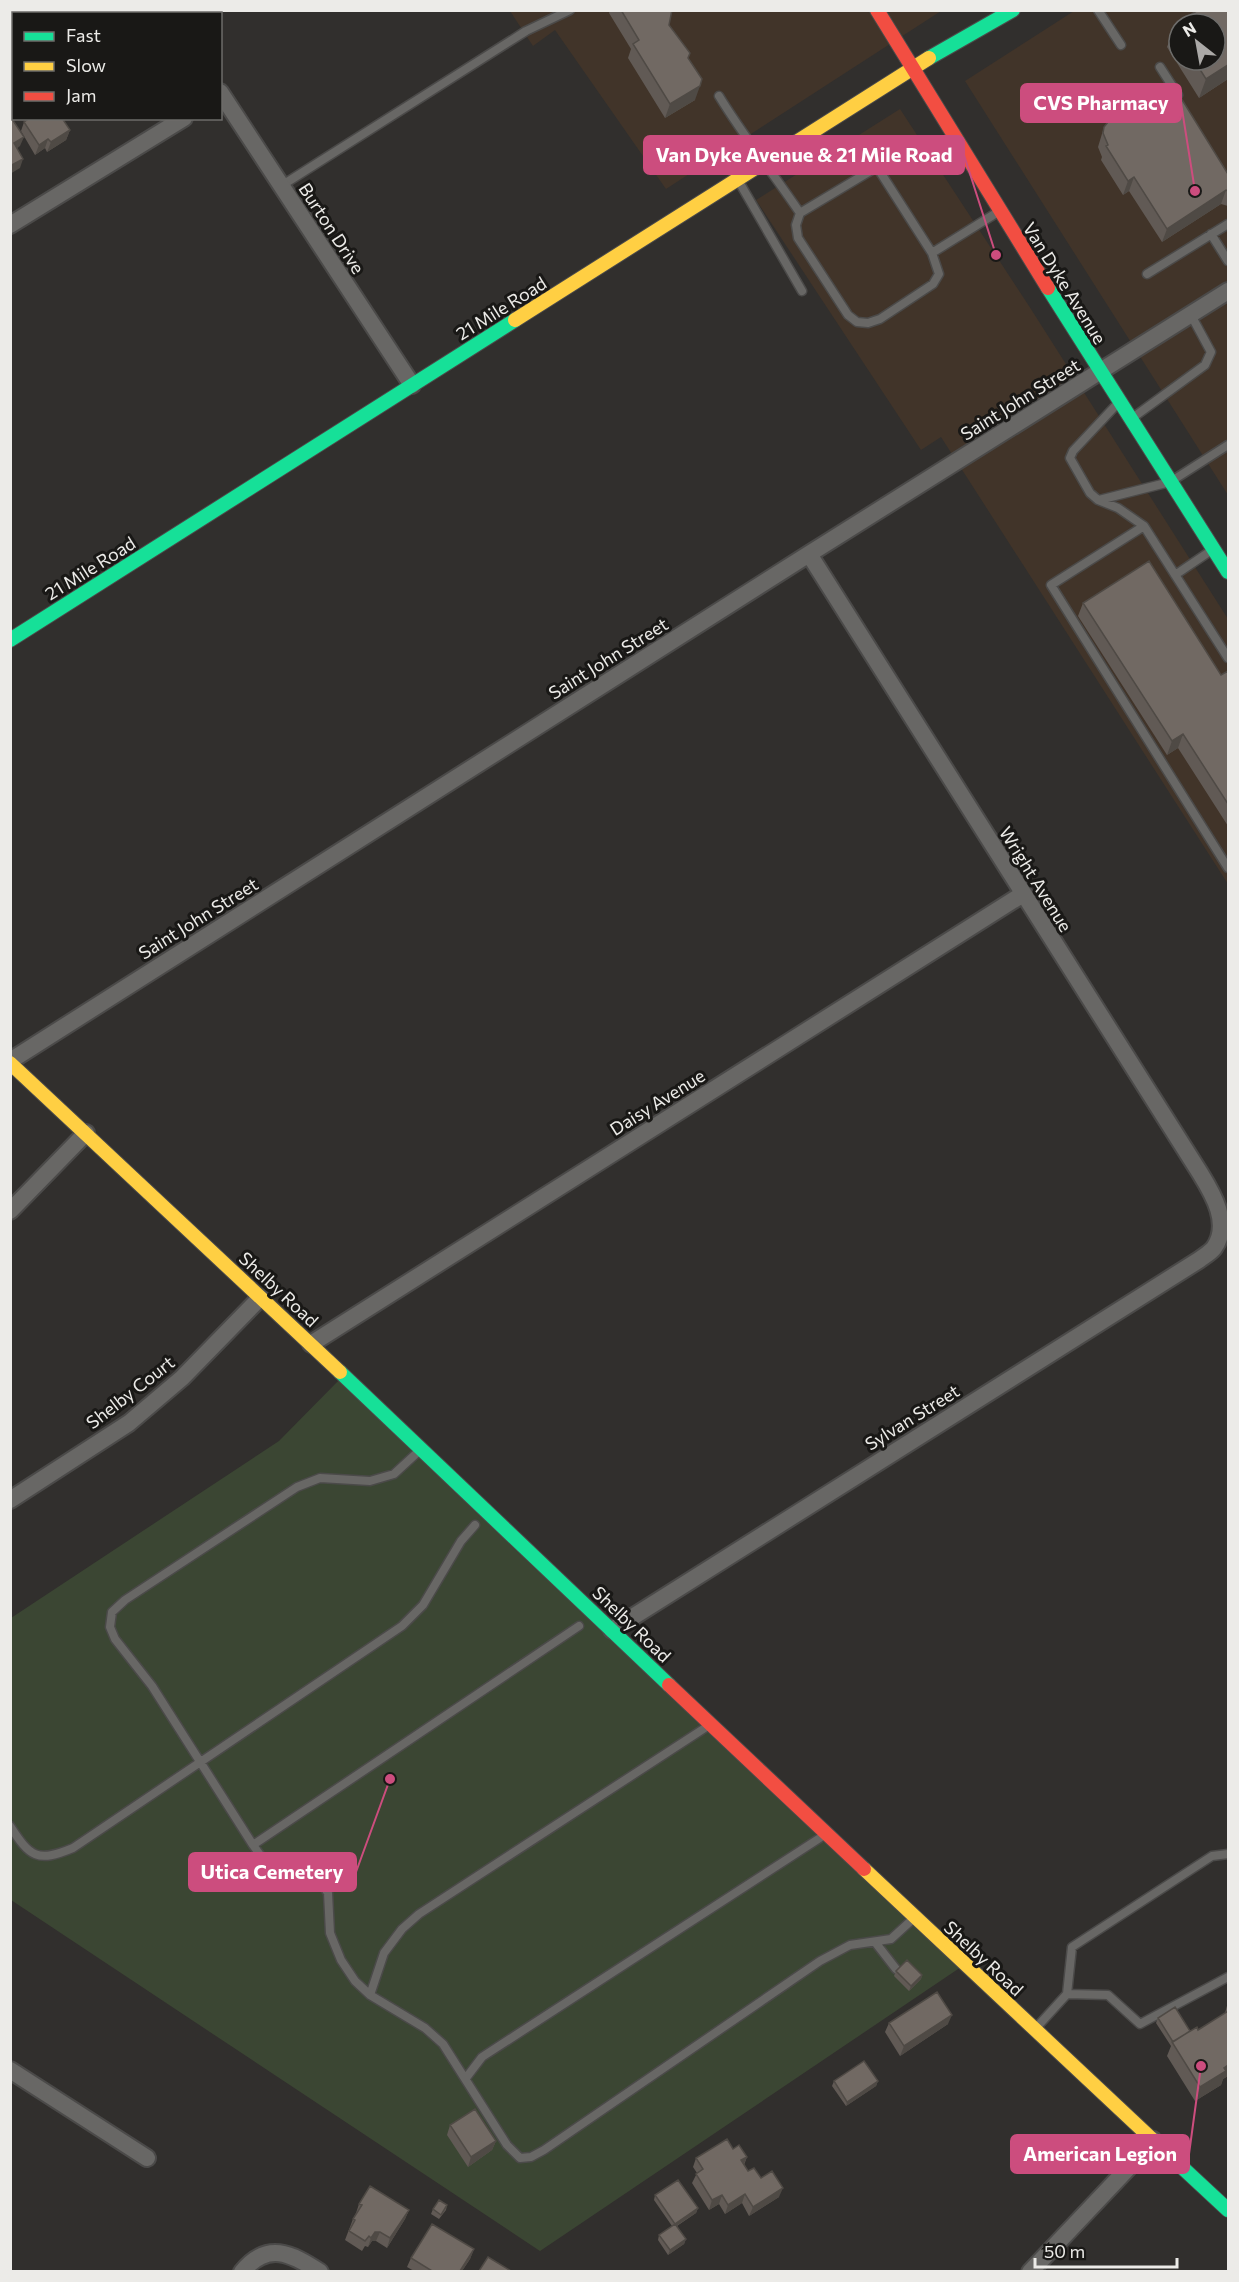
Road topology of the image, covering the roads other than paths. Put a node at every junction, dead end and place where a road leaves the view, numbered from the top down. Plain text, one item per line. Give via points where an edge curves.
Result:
1 (570, 10) edge
2 (877, 10) edge
3 (1013, 10) edge
4 (1098, 10) edge
5 (1121, 45) dead end
6 (1160, 67) dead end
7 (913, 69) junction
8 (719, 96) dead end
9 (222, 97) edge
10 (1185, 106) edge
11 (181, 120) edge
12 (765, 162) junction
13 (738, 180) junction
14 (281, 186) junction
15 (999, 212) junction
16 (800, 213) junction
17 (1228, 224) edge
18 (10, 225) edge
19 (1211, 234) junction
20 (932, 253) junction
21 (1228, 261) edge
22 (1147, 274) dead end
23 (802, 291) dead end
24 (1228, 291) edge
25 (1191, 315) junction
26 (1100, 372) junction
27 (412, 385) junction
28 (1119, 402) junction
29 (1131, 420) junction
30 (1228, 446) edge
31 (1170, 482) junction
32 (1098, 500) junction
33 (1144, 526) junction
34 (1214, 549) junction
35 (809, 554) junction
36 (1228, 572) edge
37 (1175, 575) junction
38 (10, 640) edge
39 (1228, 658) edge
40 (1228, 868) edge
41 (1023, 894) junction
42 (10, 1062) edge
43 (86, 1133) junction
44 (10, 1211) edge
45 (1221, 1228) joint
46 (261, 1298) junction
47 (311, 1344) junction
48 (422, 1449) junction
49 (10, 1500) edge
50 (475, 1525) dead end
51 (579, 1626) dead end
52 (612, 1630) junction
53 (711, 1724) junction
54 (200, 1763) junction
55 (10, 1826) edge
56 (826, 1834) junction
57 (254, 1845) junction
58 (1228, 1854) edge
59 (914, 1918) junction
60 (875, 1942) junction
61 (896, 1969) edge
62 (1228, 1977) edge
63 (1067, 1994) junction
64 (370, 1995) junction
65 (1034, 2030) junction
66 (11, 2070) edge
67 (466, 2078) junction
68 (1153, 2140) junction
69 (147, 2158) dead end
70 (1228, 2210) edge
71 (242, 2271) edge
72 (320, 2271) edge
73 (1030, 2271) edge

1 - 14 lane via 526,31
2 - 7 street, Van Dyke Avenue
3 - 7 street, 21 Mile Road
4 - 5 lane
6 - 10 lane
7 - 12 street, 21 Mile Road
7 - 15 street, Van Dyke Avenue
8 - 12 lane
9 - 14 street, Burton Drive
11 - 18 street
12 - 13 street, 21 Mile Road
12 - 16 lane
13 - 23 lane
13 - 27 street, 21 Mile Road
14 - 27 street, Burton Drive
15 - 20 lane
15 - 26 street, Van Dyke Avenue
16 - 20 lane via 877,167
16 - 20 lane via 795,225 798,238 848,315 857,322 880,319 933,284 939,274
17 - 19 lane
19 - 21 lane
19 - 22 lane
24 - 25 street, Saint John Street
25 - 26 street, Saint John Street
25 - 29 lane via 1211,352 1205,365
26 - 28 street, Van Dyke Avenue
26 - 35 street, Saint John Street
27 - 38 street, 21 Mile Road
28 - 29 street, Van Dyke Avenue
28 - 32 lane via 1070,458
29 - 31 street, Van Dyke Avenue
30 - 31 lane
31 - 32 lane
31 - 34 street, Van Dyke Avenue
32 - 33 lane
33 - 37 lane
33 - 40 lane via 1051,585
34 - 36 street, Van Dyke Avenue
34 - 37 lane
35 - 41 street, Wright Avenue
35 - 42 street, Saint John Street
37 - 39 lane
41 - 45 street, Wright Avenue via 1212,1193
41 - 47 street, Daisy Avenue
42 - 43 street, Shelby Road
43 - 44 street
43 - 46 street, Shelby Road
45 - 52 street, Sylvan Street via 1213,1249 1199,1260
46 - 47 street, Shelby Road
46 - 49 street, Shelby Court via 182,1378 129,1423
47 - 48 street, Shelby Road
48 - 52 street, Shelby Road
48 - 54 lane via 394,1474 378,1479 320,1478 297,1487 112,1612 110,1627 115,1639 152,1686
50 - 54 lane via 461,1541 423,1605 402,1626
51 - 57 lane
52 - 53 street, Shelby Road
53 - 56 street, Shelby Road
53 - 64 lane via 419,1914 384,1953
54 - 55 lane via 73,1848 53,1857 38,1856 23,1846
54 - 57 lane
56 - 59 street, Shelby Road
56 - 67 lane via 482,2057
57 - 64 lane via 268,1866 284,1876 319,1880 328,1893 330,1933 341,1960
58 - 63 lane via 1212,1857 1072,1947
59 - 60 lane via 891,1939
59 - 65 street, Shelby Road
60 - 61 lane
60 - 67 lane via 850,1945 820,1961 531,2157 520,2158 507,2145
62 - 63 lane via 1140,2024 1108,1995
63 - 65 lane
64 - 67 lane via 434,2036
65 - 68 street, Shelby Road
66 - 69 street
68 - 70 street, Shelby Road
68 - 73 street
71 - 72 street via 265,2253 298,2257

